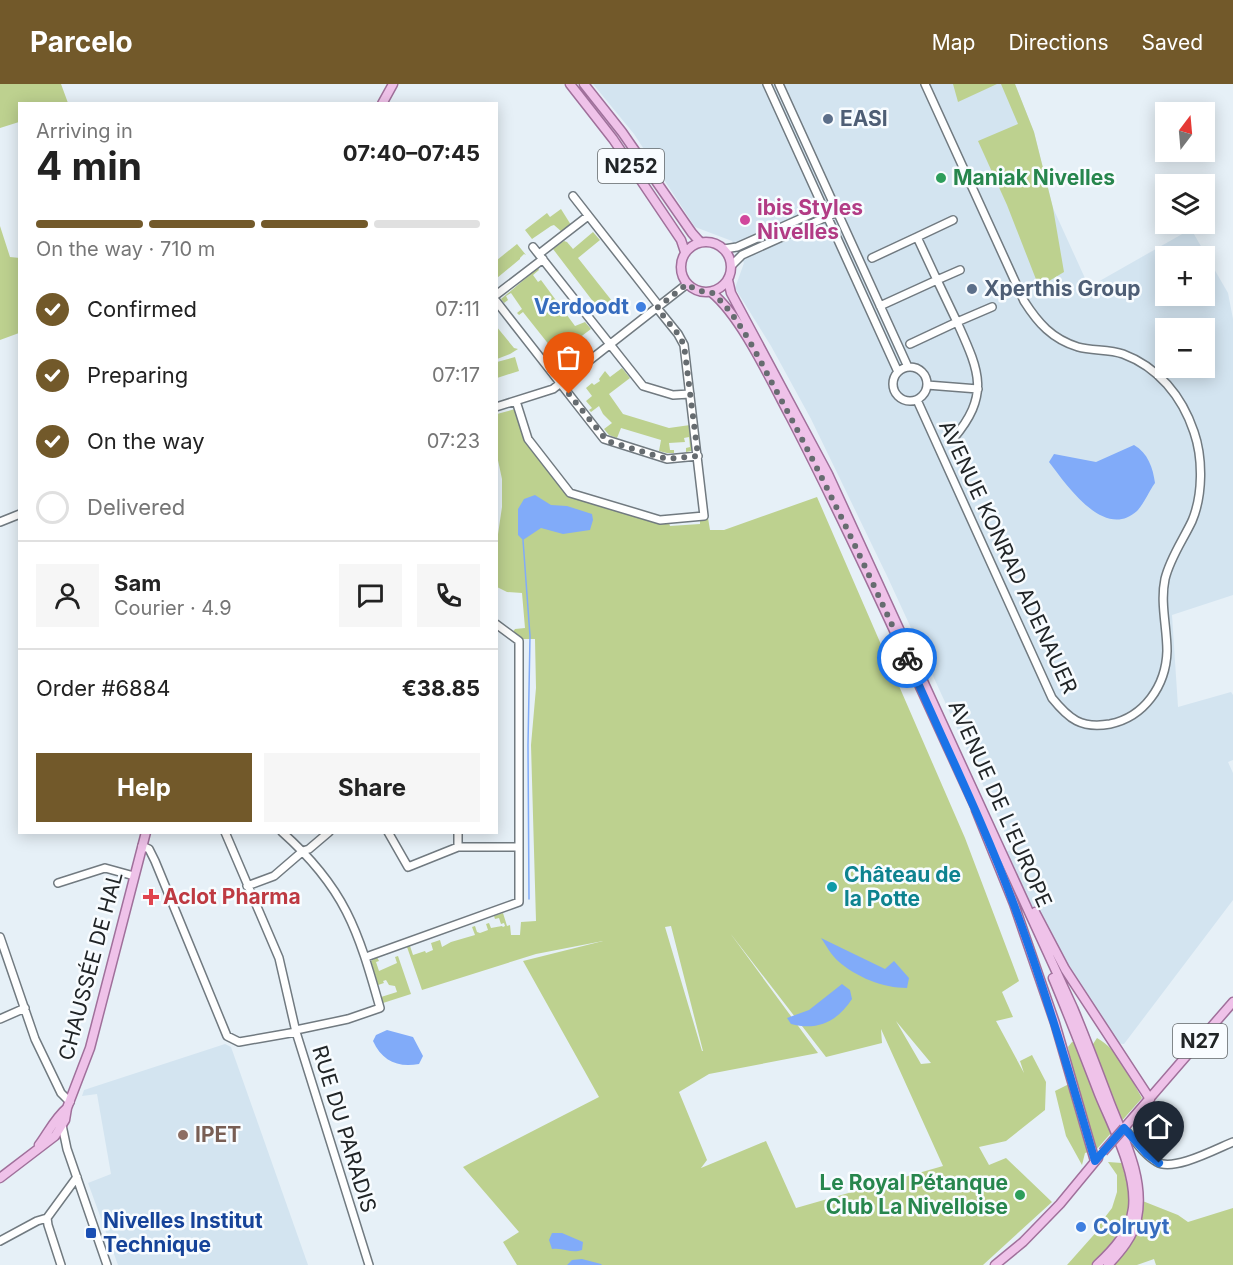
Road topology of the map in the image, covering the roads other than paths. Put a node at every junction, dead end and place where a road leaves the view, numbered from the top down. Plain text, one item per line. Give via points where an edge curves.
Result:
1 (393, 84) edge
2 (570, 84) edge
3 (584, 84) edge
4 (767, 84) edge
5 (779, 84) edge
6 (925, 84) edge
7 (383, 102) edge
8 (573, 196) dead end
9 (834, 203) junction
10 (825, 207) junction
11 (838, 212) junction
12 (588, 216) junction
13 (829, 216) junction
14 (953, 220) dead end
15 (917, 237) junction
16 (700, 242) junction
17 (533, 247) dead end
18 (724, 249) junction
19 (685, 252) junction
20 (541, 257) junction
21 (872, 258) dead end
22 (732, 265) junction
23 (960, 270) dead end
24 (728, 280) junction
25 (937, 280) junction
26 (687, 284) junction
27 (711, 292) junction
28 (498, 293) edge
29 (498, 304) edge
30 (880, 306) junction
31 (658, 307) junction
32 (992, 307) dead end
33 (957, 322) junction
34 (910, 344) dead end
35 (610, 345) junction
36 (908, 367) junction
37 (898, 372) junction
38 (561, 384) junction
39 (927, 385) junction
40 (978, 389) junction
41 (690, 394) junction
42 (917, 400) junction
43 (516, 401) junction
44 (498, 406) edge
45 (953, 439) dead end
46 (698, 456) junction
47 (18, 515) edge
48 (0, 522) edge
49 (498, 625) edge
50 (971, 798) junction
51 (145, 834) edge
52 (226, 834) edge
53 (284, 834) edge
54 (328, 834) edge
55 (389, 834) edge
56 (458, 834) edge
57 (142, 846) junction
58 (458, 847) junction
59 (519, 847) junction
60 (303, 851) junction
61 (1001, 852) junction
62 (134, 876) junction
63 (58, 883) dead end
64 (247, 886) junction
65 (0, 937) edge
66 (366, 957) junction
67 (1233, 1002) edge
68 (25, 1008) junction
69 (0, 1019) edge
70 (296, 1031) junction
71 (1150, 1099) junction
72 (68, 1105) junction
73 (59, 1122) junction
74 (1124, 1128) junction
75 (52, 1134) junction
76 (1233, 1142) edge
77 (68, 1149) junction
78 (1127, 1154) junction
79 (1095, 1161) junction
80 (77, 1177) junction
81 (0, 1179) edge
82 (47, 1218) junction
83 (0, 1242) edge
84 (57, 1255) junction
85 (52, 1265) edge
86 (61, 1265) edge
87 (107, 1265) edge
88 (369, 1265) edge
89 (995, 1265) edge
90 (1097, 1265) edge
91 (1108, 1265) edge

1 - 7 main road
2 - 19 main road, N252 via 613,139 681,240
3 - 16 main road, N252
4 - 10 street
5 - 9 street
6 - 42 street, AVENUE KONRAD ADENAUER via 1037,322 1078,347 1121,354 1156,372 1173,390 1194,432 1200,459 1199,489 1193,518 1165,579 1167,652 1162,679 1142,708 1118,722 1087,725 1075,722 1052,698
8 - 12 street
9 - 10 street
9 - 11 street
10 - 13 street
10 - 18 street via 737,247
11 - 13 street
11 - 30 street
12 - 20 street
12 - 31 street
13 - 22 street via 741,255
13 - 37 street
14 - 15 street
15 - 21 street
15 - 25 street
16 - 18 main road
16 - 19 main road
17 - 20 street
18 - 22 main road
19 - 26 main road, N252 via 681,274
20 - 28 street
20 - 35 street
22 - 24 main road
23 - 25 street
24 - 27 main road
24 - 61 main road, AVENUE DE L'EUROPE via 731,293 828,474
25 - 30 street
25 - 33 street
26 - 27 main road
26 - 31 street
27 - 50 main road, AVENUE DE L'EUROPE via 747,339 812,459
29 - 38 street
30 - 36 street
31 - 35 street
31 - 41 street via 684,345
32 - 33 street
33 - 34 street
33 - 40 street via 977,369
35 - 38 street
35 - 41 street via 643,386 673,395
36 - 37 street
36 - 39 street via 923,372
37 - 42 street via 893,382 896,393 905,400
38 - 43 street
38 - 46 street via 607,441 667,459
39 - 40 street
39 - 42 street
40 - 45 street via 966,423
41 - 46 street
43 - 44 street
43 - 46 street via 528,439 570,493 660,520 704,516
47 - 48 street
49 - 59 street via 519,641
50 - 78 main road, AVENUE DE L'EUROPE via 1053,976
50 - 79 main road via 1044,990
51 - 57 main road, CHAUSSÉE DE HAL
52 - 64 street
53 - 60 street
54 - 60 street
55 - 58 street via 408,867
56 - 58 street
57 - 62 main road, CHAUSSÉE DE HAL
57 - 70 street, RUE DU PARADIS via 149,849 155,861 227,1036 239,1042
58 - 59 street
59 - 66 street via 519,902
60 - 64 street via 274,876
60 - 66 street via 339,897
61 - 71 main road via 1065,969
61 - 78 main road, AVENUE DE L'EUROPE via 1073,1008
62 - 63 street via 105,868
62 - 72 main road, CHAUSSÉE DE HAL via 90,1048
64 - 70 street via 279,958
65 - 68 street
66 - 70 street via 380,1008
67 - 71 main road, N27
68 - 69 street
68 - 72 street
70 - 88 street, RUE DU PARADIS
71 - 74 main road, N27
72 - 73 main road, CHAUSSÉE DE HAL
73 - 75 main road, CHAUSSÉE DE HAL
73 - 77 street
74 - 76 street via 1147,1154 1159,1163 1171,1165
74 - 79 main road, N27, bridge
75 - 77 street
75 - 81 main road, CHAUSSÉE DE HAL via 44,1146
77 - 80 street
78 - 90 main road via 1133,1210 1124,1235
78 - 91 main road via 1139,1190 1137,1221
79 - 89 main road, N27 via 1053,1212
80 - 82 street
80 - 87 street
82 - 83 street
82 - 84 street
84 - 85 street
84 - 86 street

